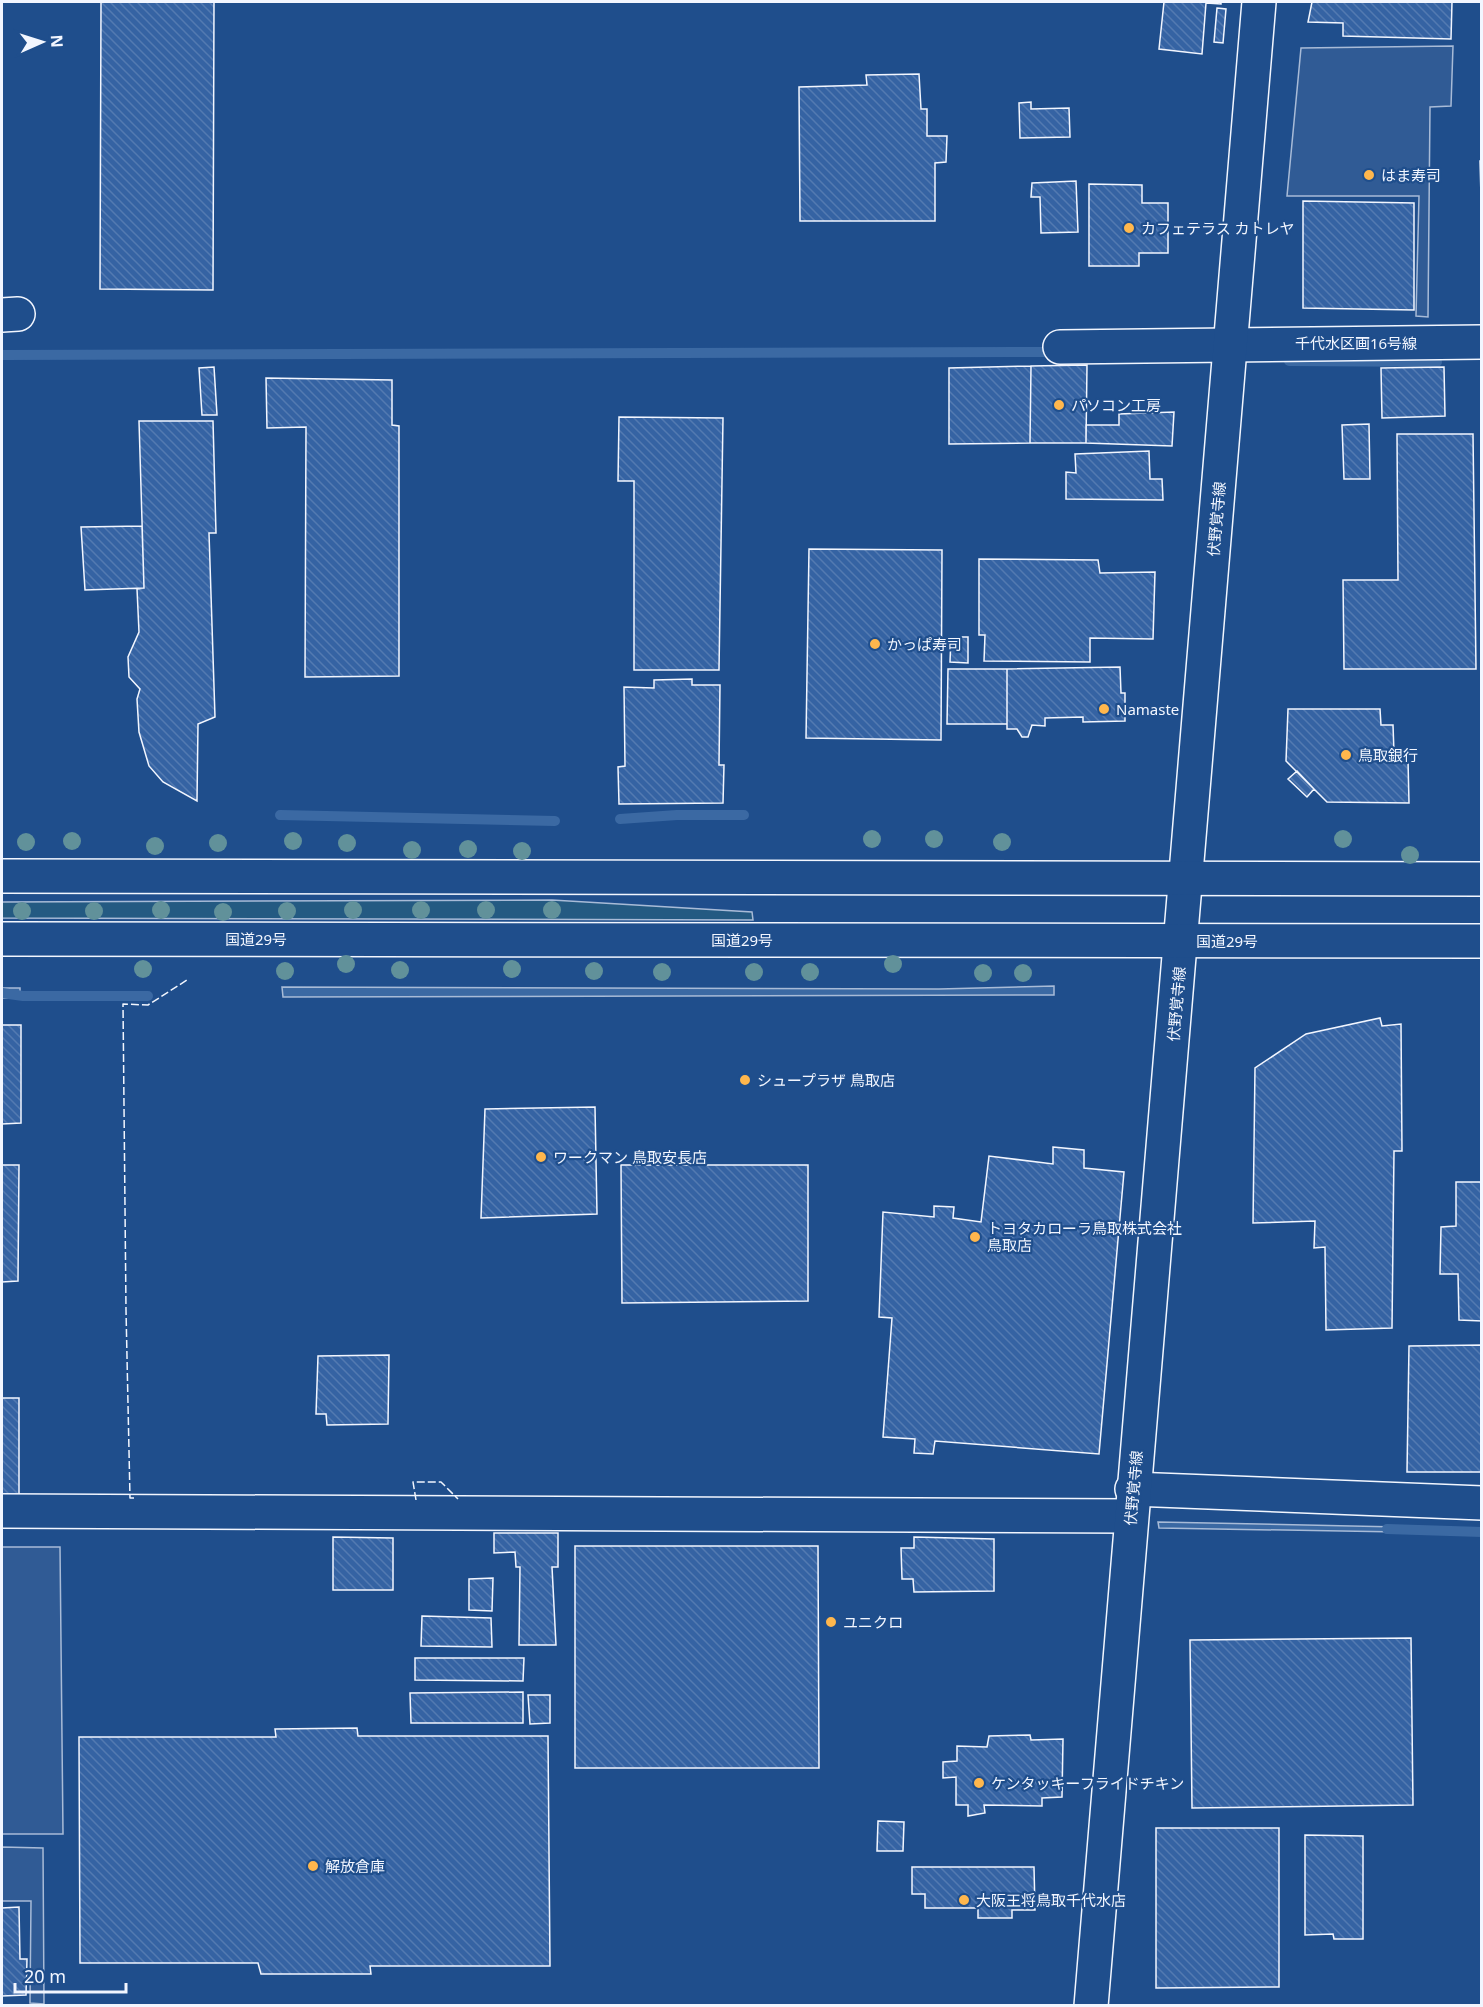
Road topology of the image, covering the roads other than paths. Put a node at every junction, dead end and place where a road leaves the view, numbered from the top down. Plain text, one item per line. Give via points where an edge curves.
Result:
1 (1259, 2) edge
2 (1482, 342) edge
3 (1230, 343) junction
4 (1060, 347) dead end
5 (2, 876) edge
6 (1186, 878) junction
7 (1482, 879) edge
8 (2, 939) edge
9 (1181, 941) junction
10 (1482, 941) edge
11 (1131, 1503) junction
12 (1482, 1503) edge
13 (2, 1511) edge
14 (1091, 2006) edge

1 - 3 main road, 伏野覚寺線
2 - 3 main road, 千代水区画16号線
3 - 4 main road, 千代水区画16号線
3 - 6 main road, 伏野覚寺線
5 - 6 main road
6 - 7 main road
6 - 9 main road, 伏野覚寺線
8 - 9 main road, 国道29号
9 - 10 main road, 国道29号
9 - 11 main road, 伏野覚寺線
11 - 12 main road via 1388,1497
11 - 13 main road
11 - 14 main road, 伏野覚寺線

